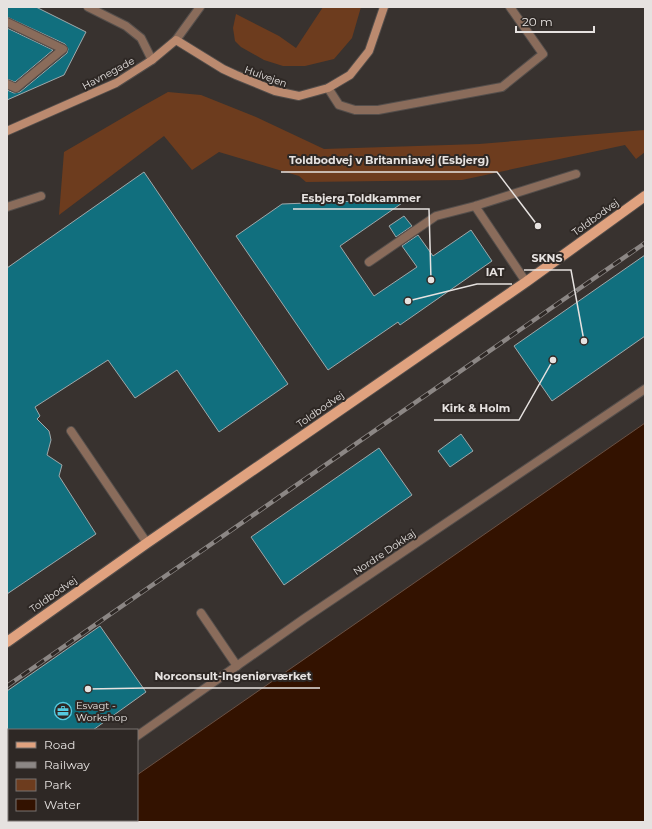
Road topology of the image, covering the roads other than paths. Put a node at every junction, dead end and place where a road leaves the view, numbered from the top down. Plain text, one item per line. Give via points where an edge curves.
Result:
1 (88, 7) edge
2 (200, 7) edge
3 (384, 7) edge
4 (510, 7) edge
5 (7, 22) edge
6 (176, 40) junction
7 (152, 60) junction
8 (7, 84) edge
9 (328, 88) junction
10 (7, 131) edge
11 (576, 174) dead end
12 (42, 196) dead end
13 (645, 196) edge
14 (475, 206) junction
15 (7, 207) edge
16 (369, 262) dead end
17 (526, 282) junction
18 (645, 389) edge
19 (71, 431) dead end
20 (147, 543) junction
21 (201, 613) dead end
22 (7, 642) edge
23 (237, 666) junction
24 (138, 735) edge

1 - 7 street via 126,26 141,38
2 - 6 street, Havnegade
3 - 9 street, Hulvejen via 369,51 350,75
4 - 9 street via 543,54 502,87 378,110 355,110 339,105
5 - 8 street via 63,49 16,88
6 - 7 street, Havnegade
6 - 9 street, Hulvejen via 223,69 275,91 299,96
7 - 10 street, Havnegade via 116,83
11 - 14 street
12 - 15 street
13 - 17 main road, Toldbodvej
14 - 16 street via 436,216
14 - 17 street
17 - 20 main road, Toldbodvej
18 - 23 street, Nordre Dokkaj via 311,613
19 - 20 street
20 - 22 main road, Toldbodvej
21 - 23 street
23 - 24 street, Nordre Dokkaj

